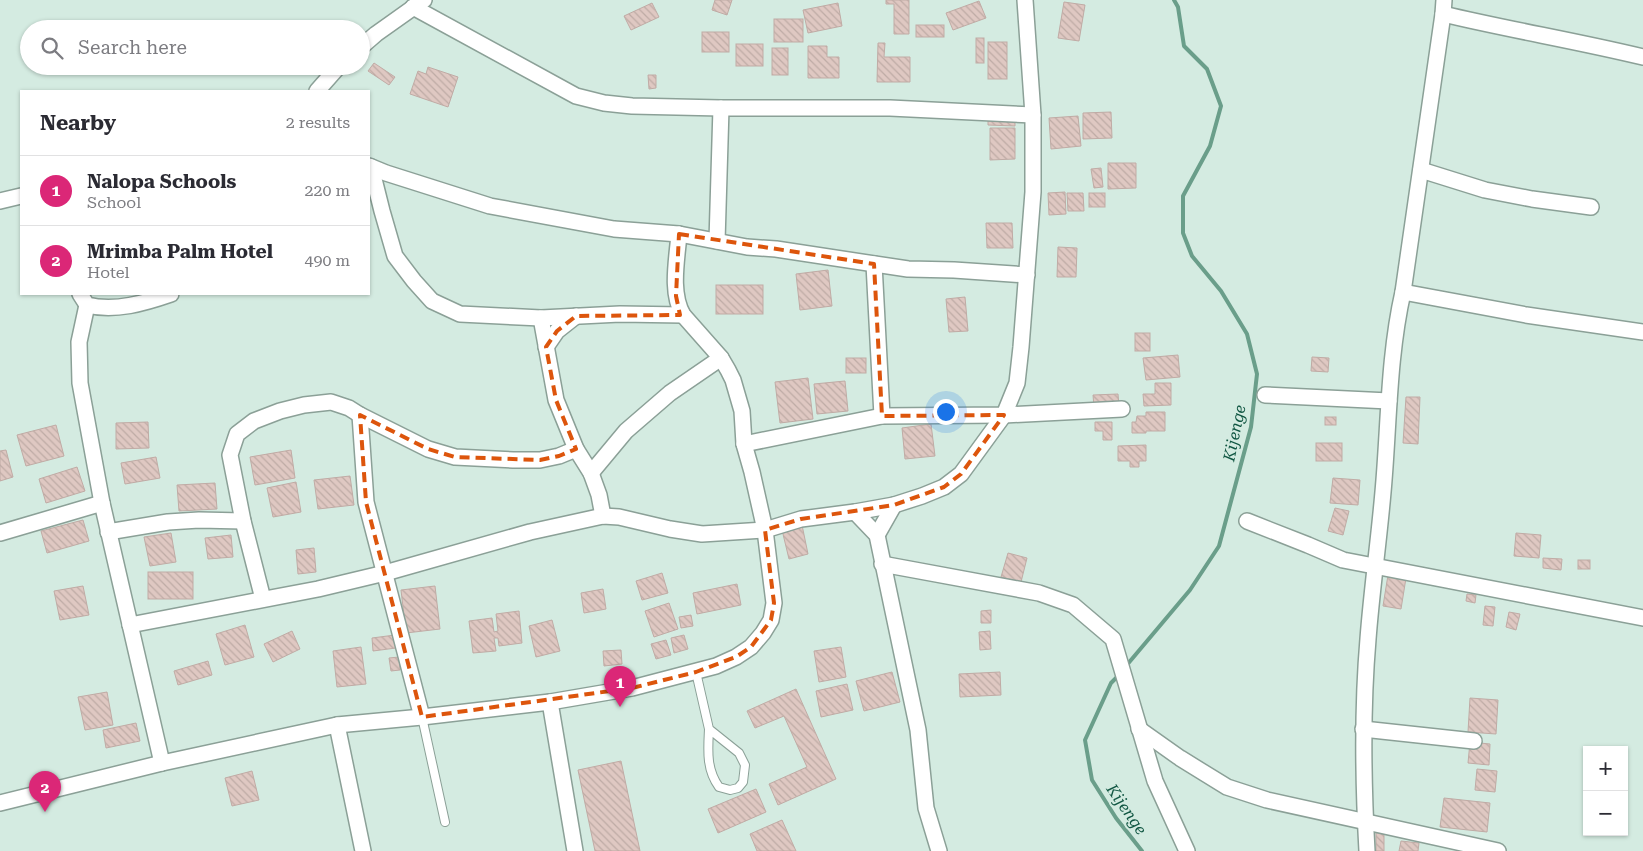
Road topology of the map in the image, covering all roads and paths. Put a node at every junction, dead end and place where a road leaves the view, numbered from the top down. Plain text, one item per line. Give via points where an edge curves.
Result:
1 (1025, 0) edge
2 (419, 3) edge
3 (1444, 7) edge
4 (370, 39) edge
5 (1643, 57) edge
6 (331, 75) edge
7 (318, 90) edge
8 (721, 108) junction
9 (1033, 115) junction
10 (370, 166) edge
11 (1420, 170) junction
12 (20, 196) edge
13 (0, 201) edge
14 (1591, 207) dead end
15 (375, 215) edge
16 (680, 234) junction
17 (717, 241) junction
18 (874, 264) junction
19 (1027, 275) junction
20 (1403, 292) junction
21 (168, 295) edge
22 (83, 299) edge
23 (683, 315) junction
24 (576, 316) junction
25 (541, 318) junction
26 (1643, 332) edge
27 (546, 347) junction
28 (721, 358) junction
29 (1265, 395) dead end
30 (1389, 401) junction
31 (1122, 409) dead end
32 (360, 415) junction
33 (1004, 415) junction
34 (882, 416) junction
35 (744, 444) junction
36 (576, 449) junction
37 (591, 473) junction
38 (102, 503) junction
39 (894, 505) junction
40 (855, 512) junction
41 (603, 516) junction
42 (243, 521) junction
43 (1247, 521) dead end
44 (765, 530) junction
45 (108, 532) junction
46 (0, 533) edge
47 (877, 535) junction
48 (882, 564) junction
49 (1375, 565) junction
50 (384, 573) junction
51 (263, 598) junction
52 (1643, 618) edge
53 (130, 625) junction
54 (696, 672) junction
55 (550, 702) junction
56 (422, 717) junction
57 (337, 725) junction
58 (710, 729) junction
59 (1139, 729) junction
60 (1363, 729) junction
61 (1474, 741) dead end
62 (162, 762) junction
63 (0, 803) edge
64 (444, 822) dead end
65 (1365, 822) junction
66 (363, 851) edge
67 (576, 851) edge
68 (939, 851) edge
69 (1187, 851) edge
70 (1367, 851) edge
71 (1498, 851) edge

1 - 9 street
2 - 4 street
2 - 8 street via 576,96 632,106
3 - 5 street via 1504,28
3 - 11 street
6 - 7 street
8 - 9 street via 890,108
8 - 17 street
9 - 19 street via 1033,192
10 - 15 street
10 - 16 street via 490,206 614,229
11 - 14 street via 1485,190
11 - 20 street
12 - 13 street
15 - 25 street via 395,256 432,301 460,314
16 - 17 street
16 - 23 street via 676,296
17 - 18 street
18 - 19 street via 908,269
18 - 34 street
19 - 33 street via 1017,383
20 - 26 street
20 - 30 street
21 - 22 street via 112,308 99,308
22 - 38 street via 80,384
23 - 24 street
23 - 28 street
24 - 25 street
24 - 27 street via 557,331
25 - 27 street
27 - 36 street via 556,400
28 - 35 street via 733,380 742,411
28 - 37 street via 670,393 626,431
29 - 30 street
30 - 49 street
31 - 33 street
32 - 36 street via 428,449 455,456 540,460
32 - 42 street via 331,402 304,405 254,421 237,434 230,454
32 - 50 street via 366,502
33 - 34 street
33 - 39 street via 961,474 944,487
34 - 35 street
35 - 44 street
36 - 37 street
37 - 41 street
38 - 45 street
38 - 46 street
39 - 40 street
39 - 47 street
40 - 44 street via 801,519
40 - 47 street
41 - 44 street via 702,534
41 - 50 street via 530,532
42 - 45 street via 168,522
42 - 51 street
43 - 49 street via 1343,560
44 - 54 street via 774,603 771,620 751,647 736,657
45 - 53 street
47 - 48 street
48 - 59 street via 1039,593 1073,605 1113,639
48 - 68 street via 918,730 926,808
49 - 52 street
49 - 60 street
50 - 51 street
50 - 56 street
51 - 53 street
53 - 62 street
54 - 55 street via 632,688
54 - 58 lane
55 - 56 street
55 - 67 street
56 - 57 street
56 - 64 lane
57 - 62 street
57 - 66 street
58 - 58 lane via 739,752 745,764 743,782 738,788 719,788 712,779 708,750
59 - 65 street via 1228,787 1267,800
59 - 69 street via 1155,782
60 - 61 street
60 - 65 street
62 - 63 street
65 - 70 street
65 - 71 street

